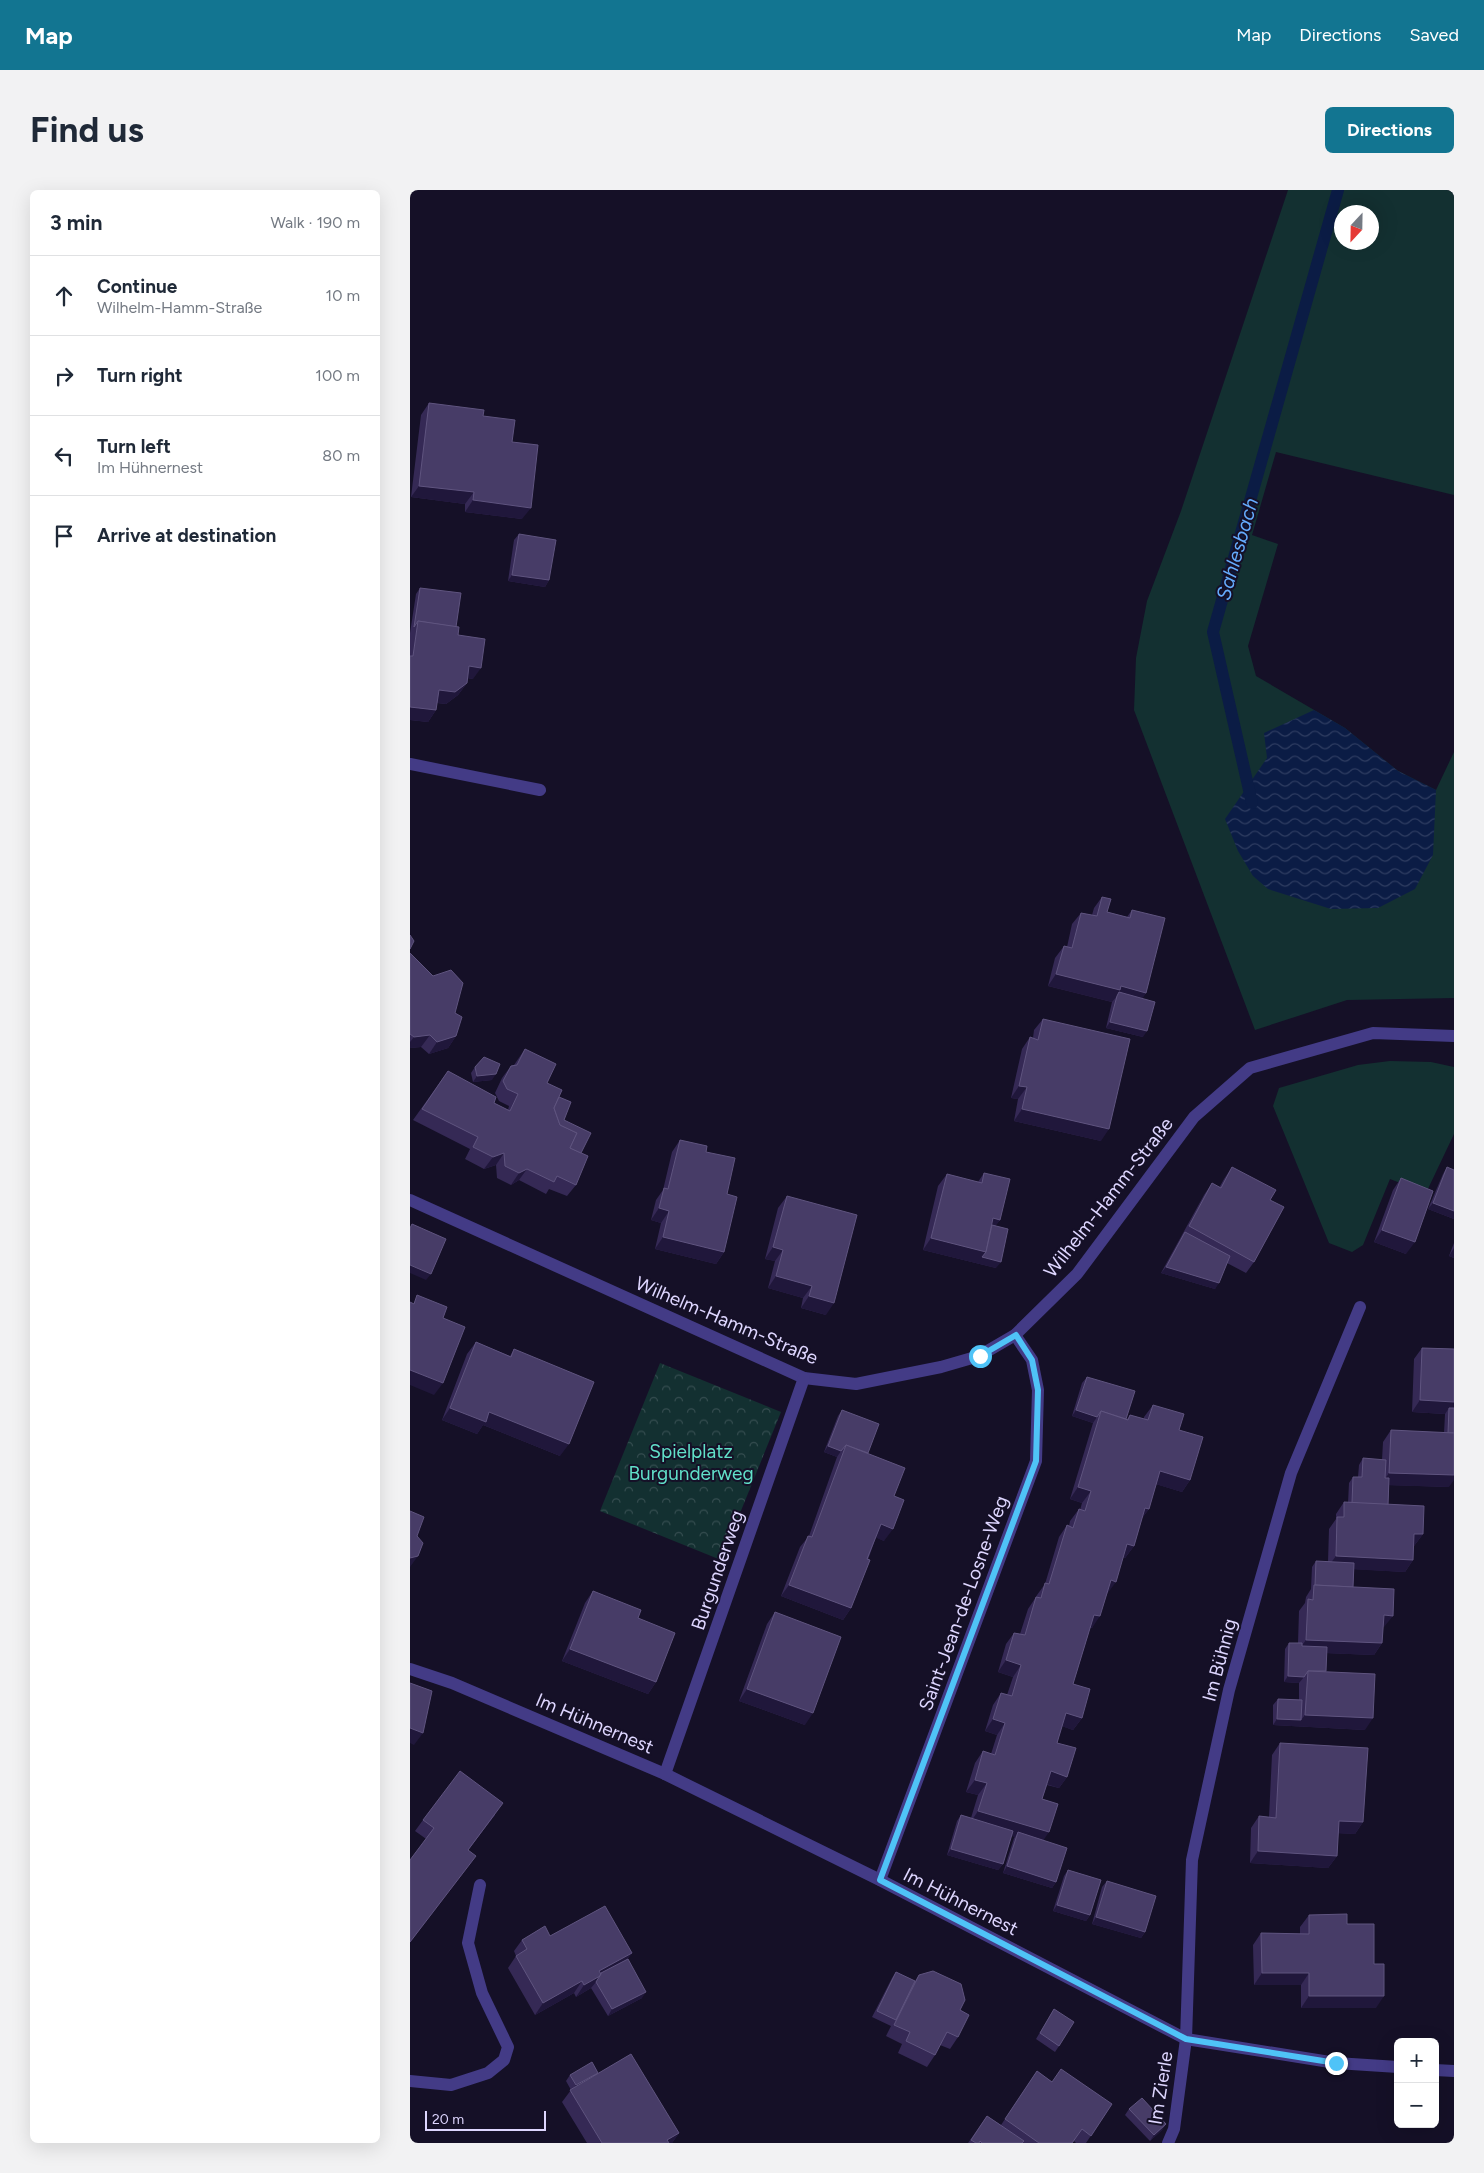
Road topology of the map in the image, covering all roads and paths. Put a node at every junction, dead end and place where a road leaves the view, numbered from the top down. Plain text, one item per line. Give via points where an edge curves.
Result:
1 (410, 764) edge
2 (540, 790) dead end
3 (1454, 1036) edge
4 (410, 1200) edge
5 (1360, 1307) dead end
6 (1016, 1335) junction
7 (804, 1378) junction
8 (410, 1668) edge
9 (665, 1774) junction
10 (880, 1880) junction
11 (480, 1886) dead end
12 (1186, 2039) junction
13 (1394, 2067) edge
14 (1439, 2070) edge
15 (1454, 2071) edge
16 (410, 2081) edge
17 (1168, 2143) edge

1 - 2 street
3 - 6 street, Wilhelm-Hamm-Straße via 1373,1033 1250,1068 1194,1117 1077,1274
4 - 7 street, Wilhelm-Hamm-Straße
5 - 12 street, Im Bühnig via 1291,1473 1229,1690 1192,1860
6 - 7 street, Wilhelm-Hamm-Straße via 980,1356 941,1367 856,1384
6 - 10 street, Saint-Jean-de-Losne-Weg via 1032,1360 1038,1390 1036,1461
7 - 9 street, Burgunderweg
8 - 9 street, Im Hühnernest
9 - 10 street, Im Hühnernest
10 - 12 street, Im Hühnernest
11 - 16 street via 468,1943 482,1993 508,2047 504,2060 488,2073 451,2085
12 - 13 street, Im Hühnernest via 1336,2063
12 - 17 street, Im Zierle via 1174,2130
14 - 15 street

